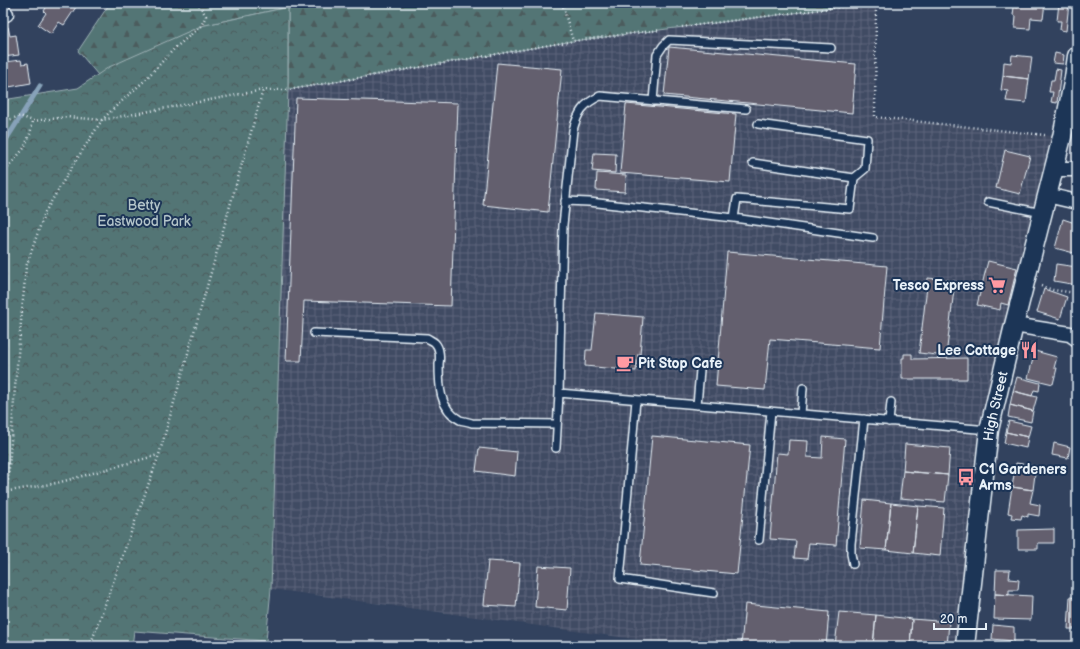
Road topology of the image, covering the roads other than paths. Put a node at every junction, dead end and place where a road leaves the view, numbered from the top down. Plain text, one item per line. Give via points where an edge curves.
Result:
1 (831, 48) dead end
2 (1077, 56) edge
3 (653, 101) junction
4 (746, 109) dead end
5 (758, 124) dead end
6 (753, 163) dead end
7 (1054, 169) junction
8 (1077, 169) edge
9 (854, 178) junction
10 (1047, 195) junction
11 (565, 201) junction
12 (988, 202) dead end
13 (1077, 202) edge
14 (1042, 214) junction
15 (734, 218) junction
16 (873, 238) dead end
17 (1014, 325) junction
18 (314, 333) dead end
19 (1077, 339) edge
20 (700, 370) dead end
21 (803, 388) dead end
22 (559, 393) junction
23 (636, 400) junction
24 (891, 402) dead end
25 (697, 405) junction
26 (771, 411) junction
27 (801, 414) junction
28 (864, 419) junction
29 (889, 422) junction
30 (557, 424) junction
31 (989, 430) junction
32 (556, 448) dead end
33 (759, 540) dead end
34 (853, 564) dead end
35 (714, 593) dead end
36 (965, 646) edge

1 - 3 lane via 669,40 657,55
2 - 7 street, High Street
3 - 4 lane
3 - 11 lane via 600,96 589,101 580,110 573,130
5 - 9 lane via 867,139 865,169
6 - 9 lane
7 - 8 street
7 - 10 street, High Street
9 - 15 lane via 850,209 738,199
10 - 13 street
10 - 14 street, High Street
11 - 15 lane
11 - 22 lane
12 - 14 lane
14 - 17 street, High Street
15 - 16 lane
17 - 19 street via 1070,334
17 - 31 street, High Street
18 - 30 lane via 427,338 438,347 442,398 449,411 461,420 472,423
20 - 25 lane
21 - 27 lane
22 - 23 lane
22 - 30 lane
23 - 25 lane
23 - 35 lane via 620,579
24 - 29 lane
25 - 26 lane
26 - 27 lane
26 - 33 lane
27 - 28 lane
28 - 29 lane
28 - 34 lane via 850,554
29 - 31 lane
30 - 32 lane
31 - 36 street, High Street

